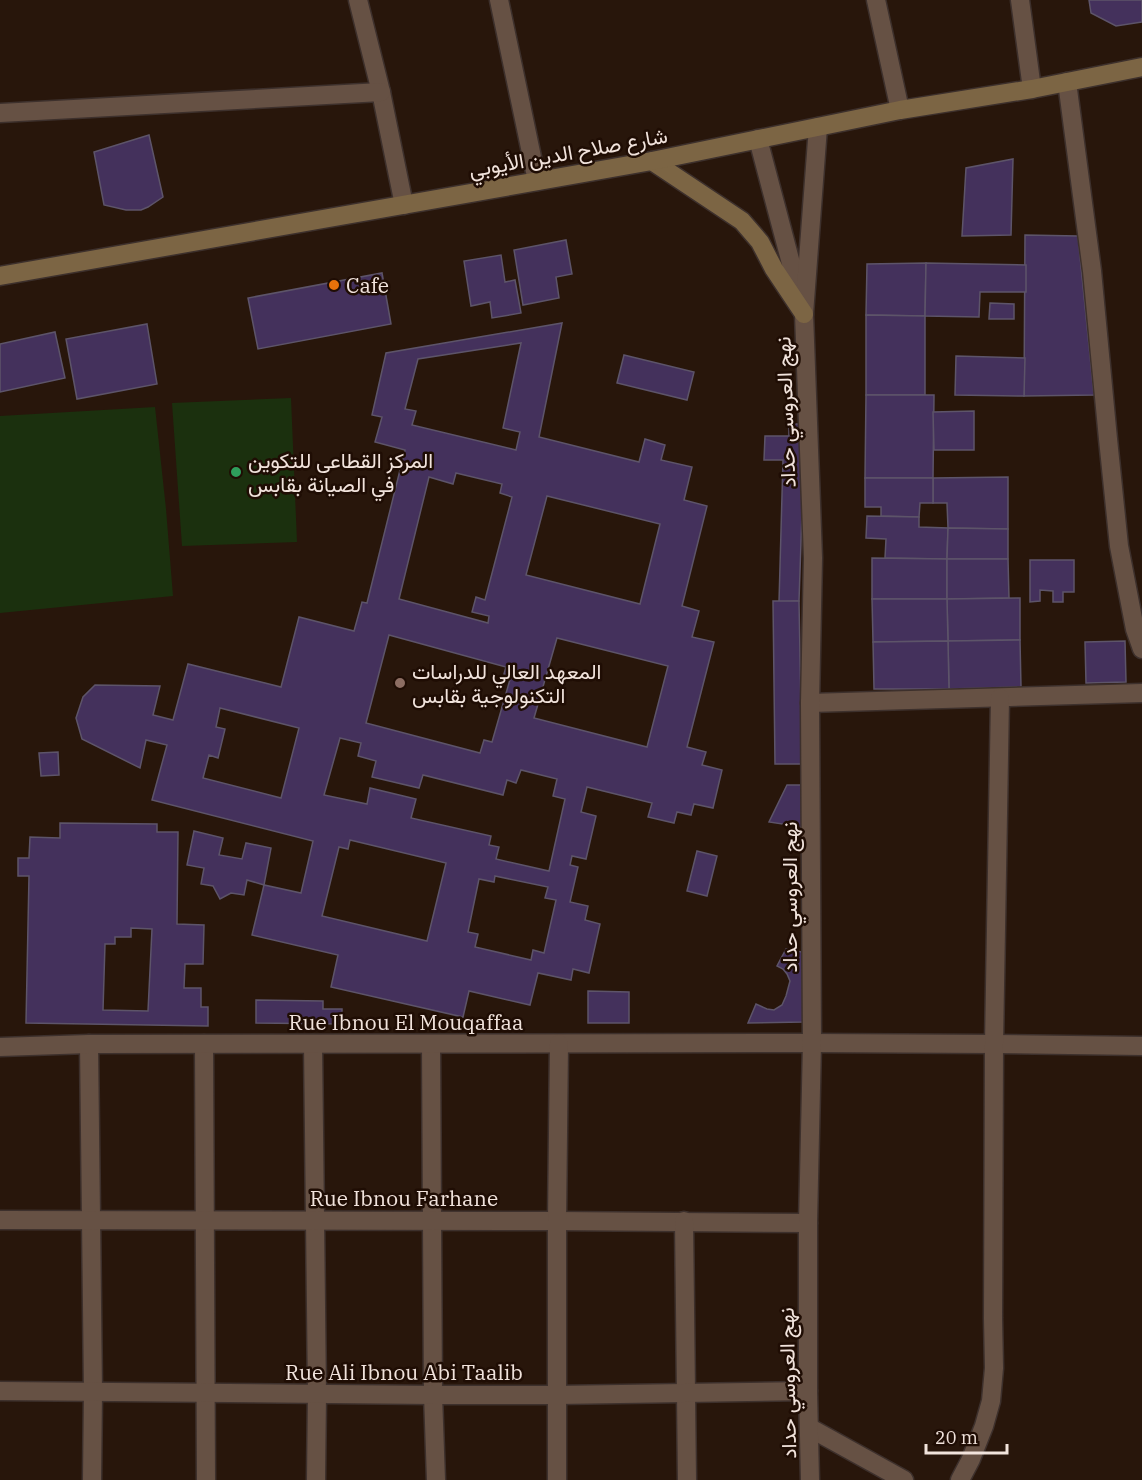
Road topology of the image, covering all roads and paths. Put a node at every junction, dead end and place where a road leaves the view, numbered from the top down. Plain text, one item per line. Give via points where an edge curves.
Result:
1 (358, 0) edge
2 (499, 0) edge
3 (876, 0) edge
4 (1020, 0) edge
5 (1142, 68) edge
6 (1067, 82) junction
7 (1032, 89) junction
8 (381, 92) junction
9 (900, 110) junction
10 (0, 113) edge
11 (818, 127) junction
12 (758, 139) junction
13 (652, 161) junction
14 (537, 181) junction
15 (404, 205) junction
16 (0, 276) edge
17 (804, 315) junction
18 (1142, 649) edge
19 (1142, 693) edge
20 (1000, 698) junction
21 (810, 703) junction
22 (812, 1043) junction
23 (89, 1044) junction
24 (204, 1044) junction
25 (313, 1044) junction
26 (431, 1044) junction
27 (559, 1044) junction
28 (994, 1044) junction
29 (1142, 1046) edge
30 (0, 1047) edge
31 (0, 1220) edge
32 (90, 1221) junction
33 (205, 1221) junction
34 (315, 1221) junction
35 (432, 1221) junction
36 (557, 1221) junction
37 (684, 1221) junction
38 (808, 1223) junction
39 (0, 1391) edge
40 (808, 1391) junction
41 (93, 1392) junction
42 (206, 1392) junction
43 (686, 1393) junction
44 (317, 1394) junction
45 (433, 1395) junction
46 (557, 1395) junction
47 (810, 1428) junction
48 (92, 1480) edge
49 (206, 1480) edge
50 (316, 1480) edge
51 (436, 1480) edge
52 (557, 1480) edge
53 (687, 1480) edge
54 (810, 1480) edge
55 (904, 1480) edge
56 (960, 1480) edge

1 - 8 street
2 - 14 street
3 - 9 street
4 - 7 street
5 - 6 main road, شارع صلاح الدين الأيوبي
6 - 7 main road, شارع صلاح الدين الأيوبي
6 - 18 street via 1092,271 1119,546
7 - 9 main road, شارع صلاح الدين الأيوبي
8 - 10 street
8 - 15 street
9 - 11 main road, شارع صلاح الدين الأيوبي
11 - 12 main road, شارع صلاح الدين الأيوبي
11 - 17 street
12 - 13 main road, شارع صلاح الدين الأيوبي
12 - 17 street
13 - 14 main road, شارع صلاح الدين الأيوبي
13 - 17 main road via 742,221 760,242
14 - 15 main road, شارع صلاح الدين الأيوبي
15 - 16 main road, شارع صلاح الدين الأيوبي
17 - 21 street, نهج العروسي حداد via 813,558
19 - 20 street
20 - 21 street
20 - 28 street
21 - 22 street, نهج العروسي حداد
22 - 27 street, Rue Ibnou El Mouqaffaa
22 - 28 street, Rue Ibnou El Mouqaffaa
22 - 38 street, نهج العروسي حداد
23 - 24 street, Rue Ibnou El Mouqaffaa
23 - 30 street, Rue Ibnou El Mouqaffaa
23 - 32 street
24 - 25 street, Rue Ibnou El Mouqaffaa
24 - 33 street
25 - 26 street, Rue Ibnou El Mouqaffaa
25 - 34 street
26 - 27 street, Rue Ibnou El Mouqaffaa
26 - 35 street
27 - 36 street
28 - 29 street, Rue Ibnou El Mouqaffaa
28 - 56 street via 994,1368 984,1426
31 - 32 street, Rue Ibnou Farhane
32 - 33 street, Rue Ibnou Farhane
32 - 41 street
33 - 34 street, Rue Ibnou Farhane
33 - 42 street
34 - 35 street, Rue Ibnou Farhane
34 - 44 street
35 - 36 street, Rue Ibnou Farhane
35 - 45 street
36 - 37 street, Rue Ibnou Farhane
36 - 46 street
37 - 38 street, Rue Ibnou Farhane
37 - 43 street
38 - 40 street, نهج العروسي حداد
39 - 41 street, Rue Ali Ibnou Abi Taalib
40 - 43 street, Rue Ali Ibnou Abi Taalib
40 - 47 street, نهج العروسي حداد
41 - 42 street, Rue Ali Ibnou Abi Taalib
41 - 48 street
42 - 44 street, Rue Ali Ibnou Abi Taalib
42 - 49 street
43 - 46 street, Rue Ali Ibnou Abi Taalib
43 - 53 street
44 - 45 street, Rue Ali Ibnou Abi Taalib
44 - 50 street
45 - 46 street, Rue Ali Ibnou Abi Taalib
45 - 51 street
46 - 52 street
47 - 54 street, نهج العروسي حداد
47 - 55 street

